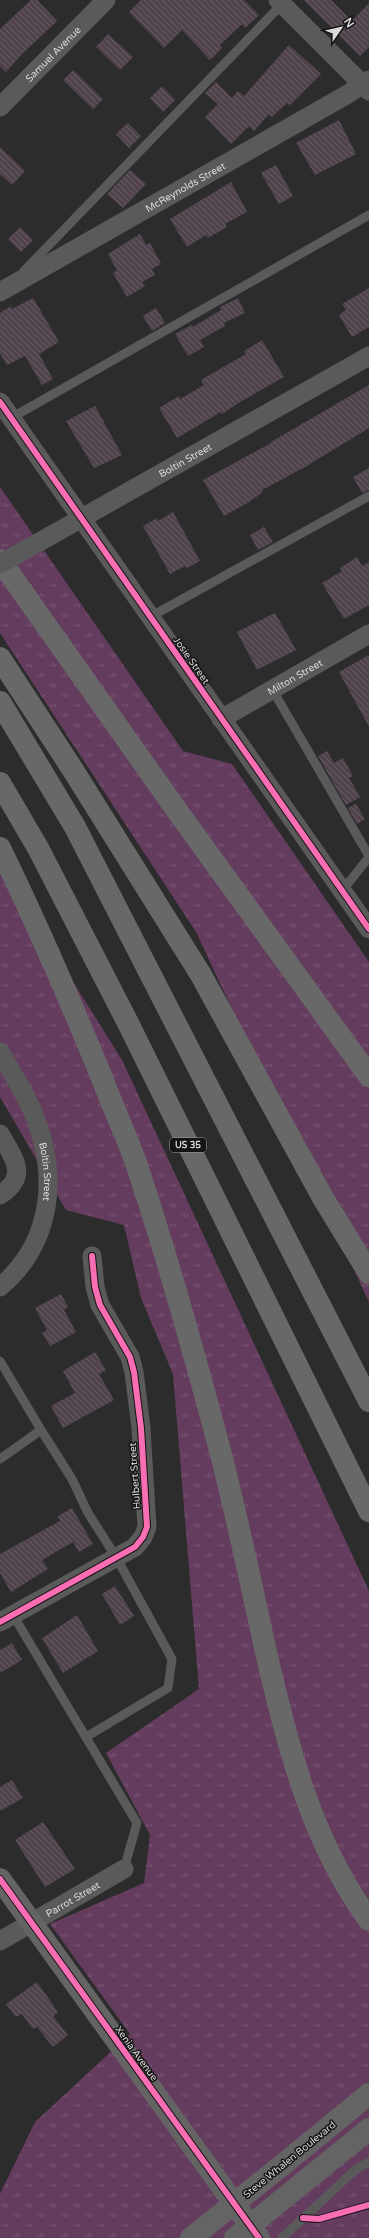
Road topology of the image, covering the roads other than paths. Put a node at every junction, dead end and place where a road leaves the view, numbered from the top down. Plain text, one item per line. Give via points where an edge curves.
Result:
1 (106, 0) edge
2 (282, 1) edge
3 (368, 85) edge
4 (0, 107) edge
5 (369, 214) edge
6 (4, 289) edge
7 (369, 356) edge
8 (0, 402) edge
9 (11, 418) junction
10 (369, 496) edge
11 (81, 519) junction
12 (0, 560) edge
13 (0, 564) edge
14 (150, 617) junction
15 (369, 634) edge
16 (0, 658) edge
17 (272, 689) junction
18 (0, 702) edge
19 (221, 719) junction
20 (0, 783) edge
21 (0, 848) edge
22 (369, 857) edge
23 (342, 891) junction
24 (369, 930) edge
25 (0, 1052) edge
26 (369, 1076) edge
27 (0, 1134) edge
28 (0, 1195) edge
29 (92, 1256) dead end
30 (369, 1273) edge
31 (0, 1287) edge
32 (0, 1361) edge
33 (369, 1402) edge
34 (41, 1430) junction
35 (0, 1459) edge
36 (369, 1511) edge
37 (116, 1557) junction
38 (6, 1618) edge
39 (86, 1737) junction
40 (124, 1869) joint
41 (0, 1879) edge
42 (369, 1920) edge
43 (31, 1922) junction
44 (0, 1941) edge
45 (369, 2094) edge
46 (369, 2129) edge
47 (369, 2162) edge
48 (191, 2238) edge
49 (235, 2238) edge
50 (259, 2238) edge
51 (282, 2238) edge

1 - 4 street, Samuel Avenue
2 - 3 street
2 - 6 lane
3 - 6 street, McReynolds Street
5 - 9 lane
7 - 11 street, Boltin Street
8 - 9 street, Josie Street
9 - 11 street, Josie Street
10 - 14 lane
11 - 13 street, Boltin Street, bridge
11 - 14 street, Josie Street
12 - 26 highway
14 - 19 street, Josie Street
15 - 17 street, Milton Street
16 - 30 highway via 201,975 323,1198
17 - 19 street, Milton Street
17 - 22 lane
18 - 33 highway via 75,827
19 - 23 street, Josie Street
20 - 36 highway, US 35 via 38,848 125,1018
21 - 42 highway via 30,909 77,1017 135,1161 176,1290 219,1446 284,1730 304,1797 325,1846 355,1902
22 - 23 lane
23 - 24 street, Josie Street
25 - 31 street, Boltin Street via 32,1109 42,1136 48,1165 49,1191 45,1216 36,1239 23,1262
27 - 28 street via 17,1165 14,1184
29 - 37 street, Hulbert Street via 95,1287 100,1305 130,1357 141,1428 147,1527 135,1547
32 - 34 lane
34 - 35 lane
34 - 37 lane
37 - 38 street, Hulbert Street
37 - 39 lane via 172,1659 168,1688
38 - 39 lane
39 - 40 lane via 137,1823
40 - 43 street, Parrot Street
41 - 43 street, Xenia Avenue
43 - 44 street, Parrot Street
43 - 50 street, Xenia Avenue
45 - 48 street, Steve Whalen Boulevard, bridge
46 - 49 street, bridge
47 - 51 lane via 355,2170

